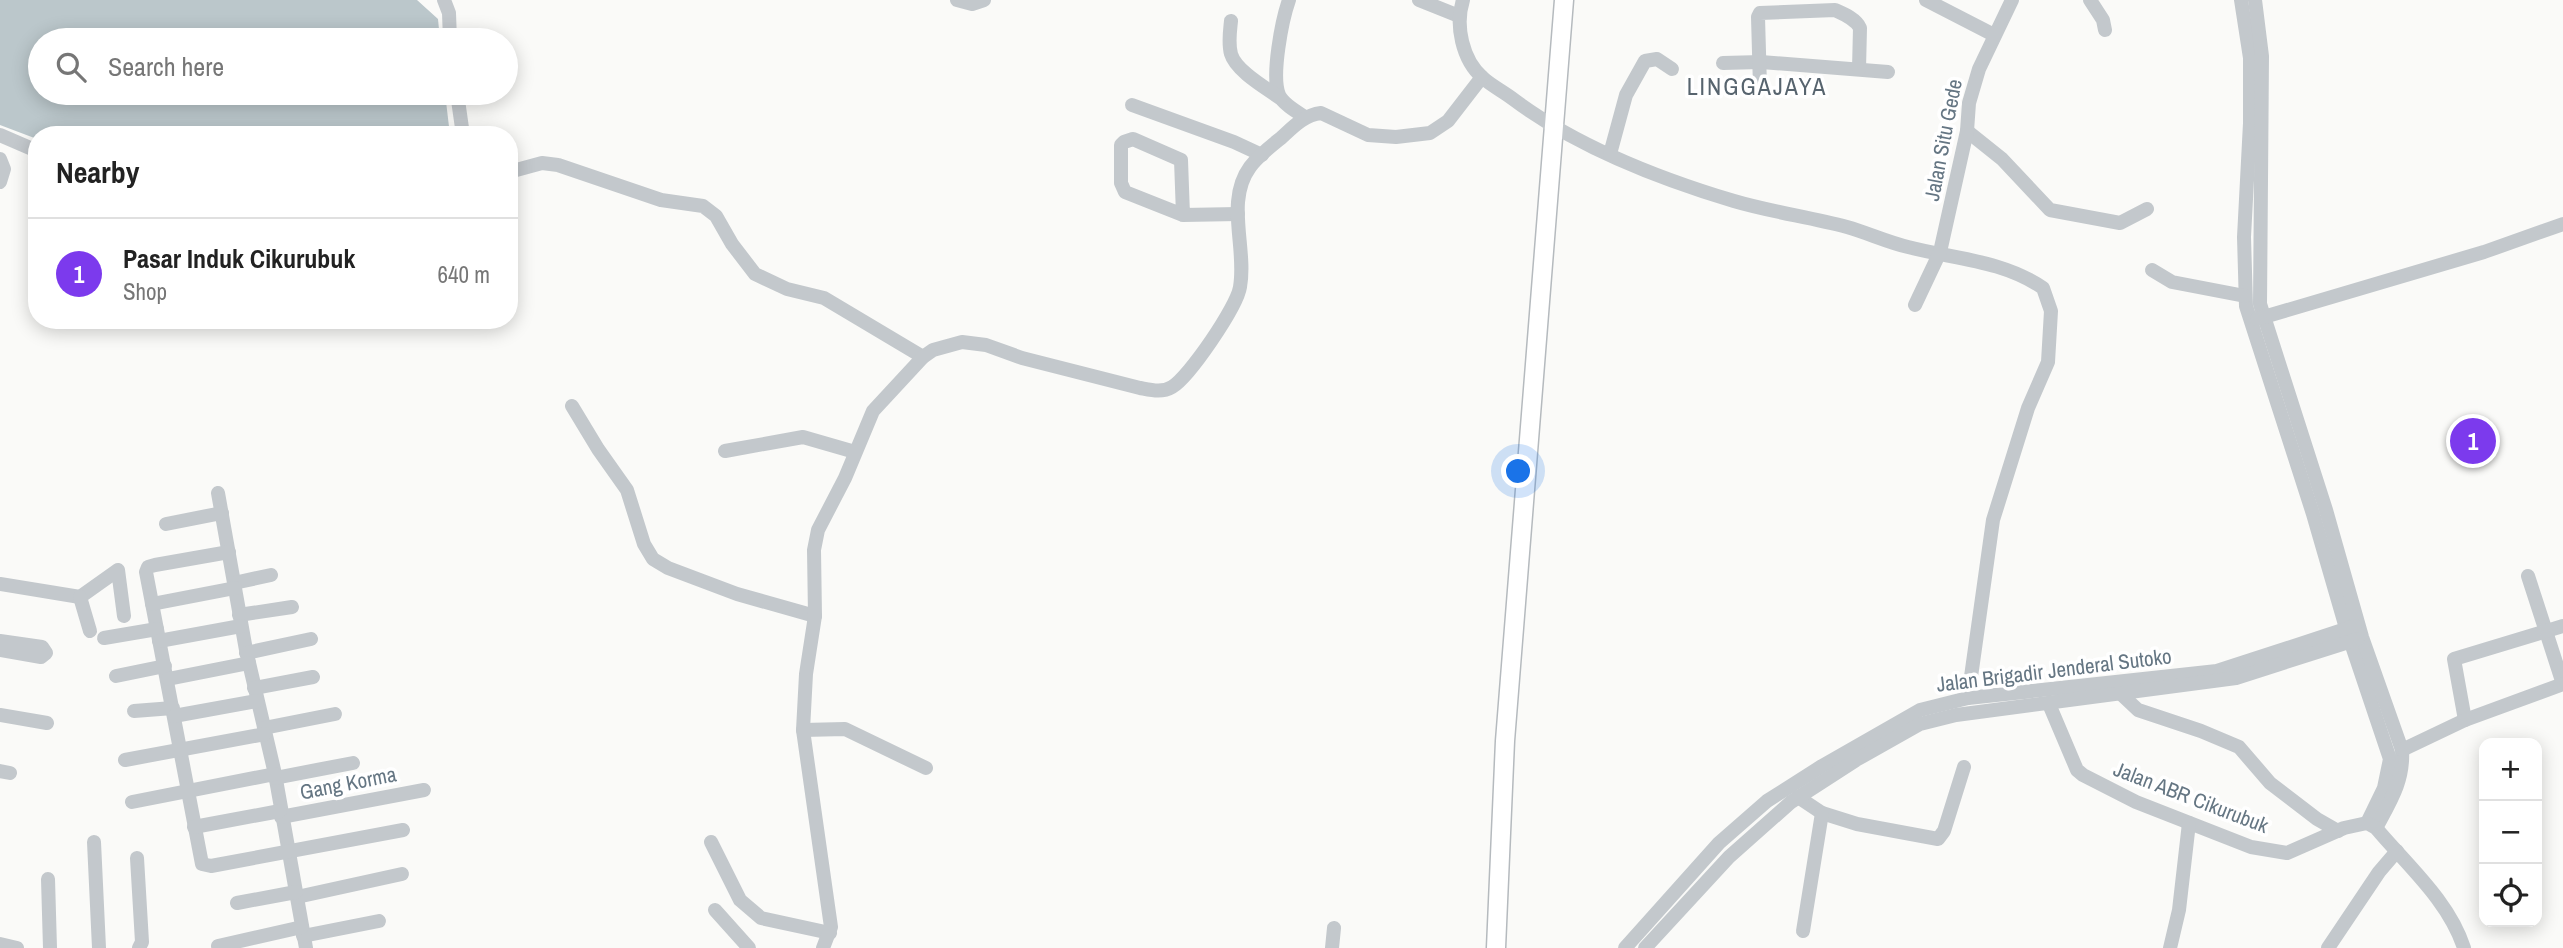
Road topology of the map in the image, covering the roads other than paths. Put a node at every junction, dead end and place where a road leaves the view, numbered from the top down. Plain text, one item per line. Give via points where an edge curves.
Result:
1 (444, 0) edge
2 (957, 0) edge
3 (984, 0) edge
4 (1289, 0) edge
5 (1419, 0) edge
6 (1463, 0) edge
7 (1564, 0) edge
8 (1926, 0) edge
9 (2012, 0) edge
10 (2090, 0) edge
11 (2241, 0) edge
12 (2255, 0) edge
13 (1840, 6) edge
14 (1459, 16) junction
15 (1231, 20) dead end
16 (450, 28) edge
17 (2105, 30) dead end
18 (1994, 35) junction
19 (1761, 62) junction
20 (1723, 63) dead end
21 (1672, 69) dead end
22 (1859, 69) junction
23 (1888, 72) dead end
24 (1482, 77) junction
25 (1760, 87) dead end
26 (1280, 98) junction
27 (1132, 104) dead end
28 (459, 105) edge
29 (1305, 117) junction
30 (462, 126) edge
31 (1554, 127) junction
32 (1967, 131) junction
33 (0, 135) edge
34 (28, 147) edge
35 (1610, 154) junction
36 (1262, 155) junction
37 (0, 159) edge
38 (518, 170) edge
39 (0, 181) edge
40 (2147, 209) dead end
41 (1238, 214) junction
42 (1183, 215) junction
43 (2563, 224) edge
44 (1940, 252) junction
45 (2152, 270) dead end
46 (2245, 296) junction
47 (1915, 305) dead end
48 (2265, 316) junction
49 (2250, 321) junction
50 (923, 357) junction
51 (572, 406) dead end
52 (725, 451) dead end
53 (855, 452) junction
54 (218, 493) dead end
55 (222, 513) junction
56 (166, 524) dead end
57 (229, 552) junction
58 (271, 575) dead end
59 (2528, 576) dead end
60 (0, 584) edge
61 (235, 586) junction
62 (79, 597) junction
63 (152, 604) junction
64 (292, 607) dead end
65 (124, 616) dead end
66 (815, 616) junction
67 (240, 620) junction
68 (2563, 626) edge
69 (90, 631) dead end
70 (2546, 632) junction
71 (2355, 633) junction
72 (158, 635) junction
73 (104, 638) dead end
74 (311, 639) dead end
75 (0, 641) edge
76 (0, 650) edge
77 (247, 658) junction
78 (166, 672) junction
79 (116, 676) dead end
80 (313, 677) dead end
81 (2563, 684) edge
82 (2110, 691) junction
83 (255, 695) junction
84 (1968, 698) junction
85 (2049, 704) junction
86 (134, 711) dead end
87 (173, 712) junction
88 (335, 714) dead end
89 (0, 715) edge
90 (2465, 720) junction
91 (47, 723) dead end
92 (803, 730) junction
93 (265, 731) junction
94 (179, 749) junction
95 (2402, 750) junction
96 (1853, 755) junction
97 (125, 760) dead end
98 (354, 764) dead end
99 (1964, 767) dead end
100 (926, 768) dead end
101 (275, 776) junction
102 (424, 790) dead end
103 (187, 791) junction
104 (1798, 797) junction
105 (132, 802) dead end
106 (1822, 813) junction
107 (280, 814) junction
108 (2189, 823) junction
109 (2371, 825) junction
110 (194, 827) junction
111 (403, 830) dead end
112 (2338, 831) junction
113 (94, 842) dead end
114 (711, 842) dead end
115 (1719, 843) junction
116 (288, 850) junction
117 (2397, 851) junction
118 (137, 858) dead end
119 (1729, 858) junction
120 (402, 874) dead end
121 (48, 880) dead end
122 (296, 894) junction
123 (237, 904) dead end
124 (715, 910) dead end
125 (379, 921) dead end
126 (1334, 928) dead end
127 (1803, 931) dead end
128 (830, 933) junction
129 (304, 937) edge
130 (0, 944) edge
131 (218, 946) dead end
132 (17, 948) edge
133 (50, 948) edge
134 (99, 948) edge
135 (139, 948) edge
136 (750, 948) edge
137 (823, 948) edge
138 (1332, 948) edge
139 (1496, 948) edge
140 (1625, 948) edge
141 (1645, 948) edge
142 (2170, 948) edge
143 (2328, 948) edge
144 (2465, 948) edge

1 - 16 street
2 - 3 street via 972,4
4 - 26 street via 1277,67
5 - 14 street
6 - 14 street
7 - 31 main road
8 - 18 street
9 - 18 street, Jalan Situ Gede
10 - 17 street
11 - 46 street via 2250,58
12 - 48 street via 2262,56 2259,254 2260,304
13 - 19 street via 1760,13
13 - 22 street via 1860,28
14 - 24 street via 1461,38
15 - 26 street via 1235,62
18 - 32 street, Jalan Situ Gede via 1972,92
19 - 20 street
19 - 22 street
19 - 25 street
21 - 35 street via 1657,59 1645,61 1626,95
22 - 23 street
24 - 29 street via 1448,121 1430,133 1383,138 1321,113
24 - 31 street
26 - 29 street
27 - 36 street
28 - 30 street
29 - 36 street
31 - 35 street
31 - 139 main road via 1505,741
32 - 40 street via 2055,212 2120,223
32 - 44 street, Jalan Situ Gede
33 - 34 street
35 - 44 street via 1736,202
36 - 41 street via 1244,179
37 - 39 street via 4,169
38 - 50 street via 542,163 558,165 661,200 703,206 716,216 755,274 787,289 824,298
41 - 42 street
41 - 50 street via 1242,253 1236,301 1195,363 1171,388 1140,388 962,342
42 - 42 street via 1125,192 1121,183 1124,142 1133,139 1181,160
43 - 48 street
44 - 47 street, Jalan Situ Gede
44 - 84 street via 2032,280 2043,288 2051,311 2048,362 2028,408 1993,520
45 - 46 street via 2172,282
46 - 49 street
48 - 49 street
48 - 71 street via 2326,510
49 - 71 street
50 - 53 street via 873,411
51 - 66 street via 627,490 653,559 737,594
52 - 53 street via 803,437
53 - 66 street via 815,540
54 - 55 street
55 - 56 street
55 - 57 street
57 - 61 street
57 - 63 street via 148,567
58 - 61 street
59 - 70 street
60 - 62 street
61 - 63 street
61 - 67 street
62 - 65 street via 118,570
62 - 69 street
63 - 72 street
64 - 67 street
66 - 92 street
67 - 72 street
67 - 77 street
68 - 70 street
70 - 81 street
70 - 90 street via 2454,659
71 - 82 street, Jalan Brigadir Jenderal Sutoko via 2217,671
71 - 95 street
71 - 109 street via 2390,759
72 - 73 street
72 - 78 street
74 - 77 street
75 - 76 street via 42,648 46,653 41,657
77 - 78 street
77 - 83 street
78 - 79 street
78 - 87 street
80 - 83 street
81 - 90 street
82 - 84 street, Jalan Brigadir Jenderal Sutoko
82 - 85 street
82 - 112 street via 2138,710 2239,747 2270,783
83 - 87 street
83 - 93 street
84 - 96 street, Jalan Brigadir Jenderal Sutoko via 1920,710
85 - 96 street via 1920,724
85 - 108 street, Jalan ABR Cikurubuk via 2077,770 2136,802
86 - 87 street
87 - 94 street
88 - 93 street
89 - 91 street
90 - 95 street
92 - 100 street via 845,729
92 - 128 street
93 - 94 street
93 - 101 street
94 - 97 street
94 - 103 street
95 - 109 street via 2396,792
96 - 104 street
96 - 115 street, Jalan Brigadir Jenderal Sutoko via 1767,802
98 - 101 street
99 - 106 street via 1938,839
101 - 103 street
101 - 107 street
102 - 107 street, Gang Korma
103 - 105 street
103 - 110 street
104 - 106 street
104 - 119 street
106 - 127 street
107 - 110 street, Gang Korma
107 - 116 street
108 - 112 street, Jalan ABR Cikurubuk via 2251,848 2287,853
108 - 142 street
109 - 112 street, Jalan ABR Cikurubuk
109 - 117 street
110 - 116 street via 199,858 207,866
111 - 116 street
113 - 134 street
114 - 128 street via 740,900 761,918
115 - 119 street
115 - 140 street, Jalan Brigadir Jenderal Sutoko
116 - 122 street
117 - 143 street
117 - 144 street via 2440,902
118 - 135 street
119 - 141 street
120 - 122 street
121 - 133 street
122 - 123 street
122 - 129 street
124 - 136 street
125 - 129 street
126 - 138 street
128 - 137 street
129 - 131 street
130 - 132 street

